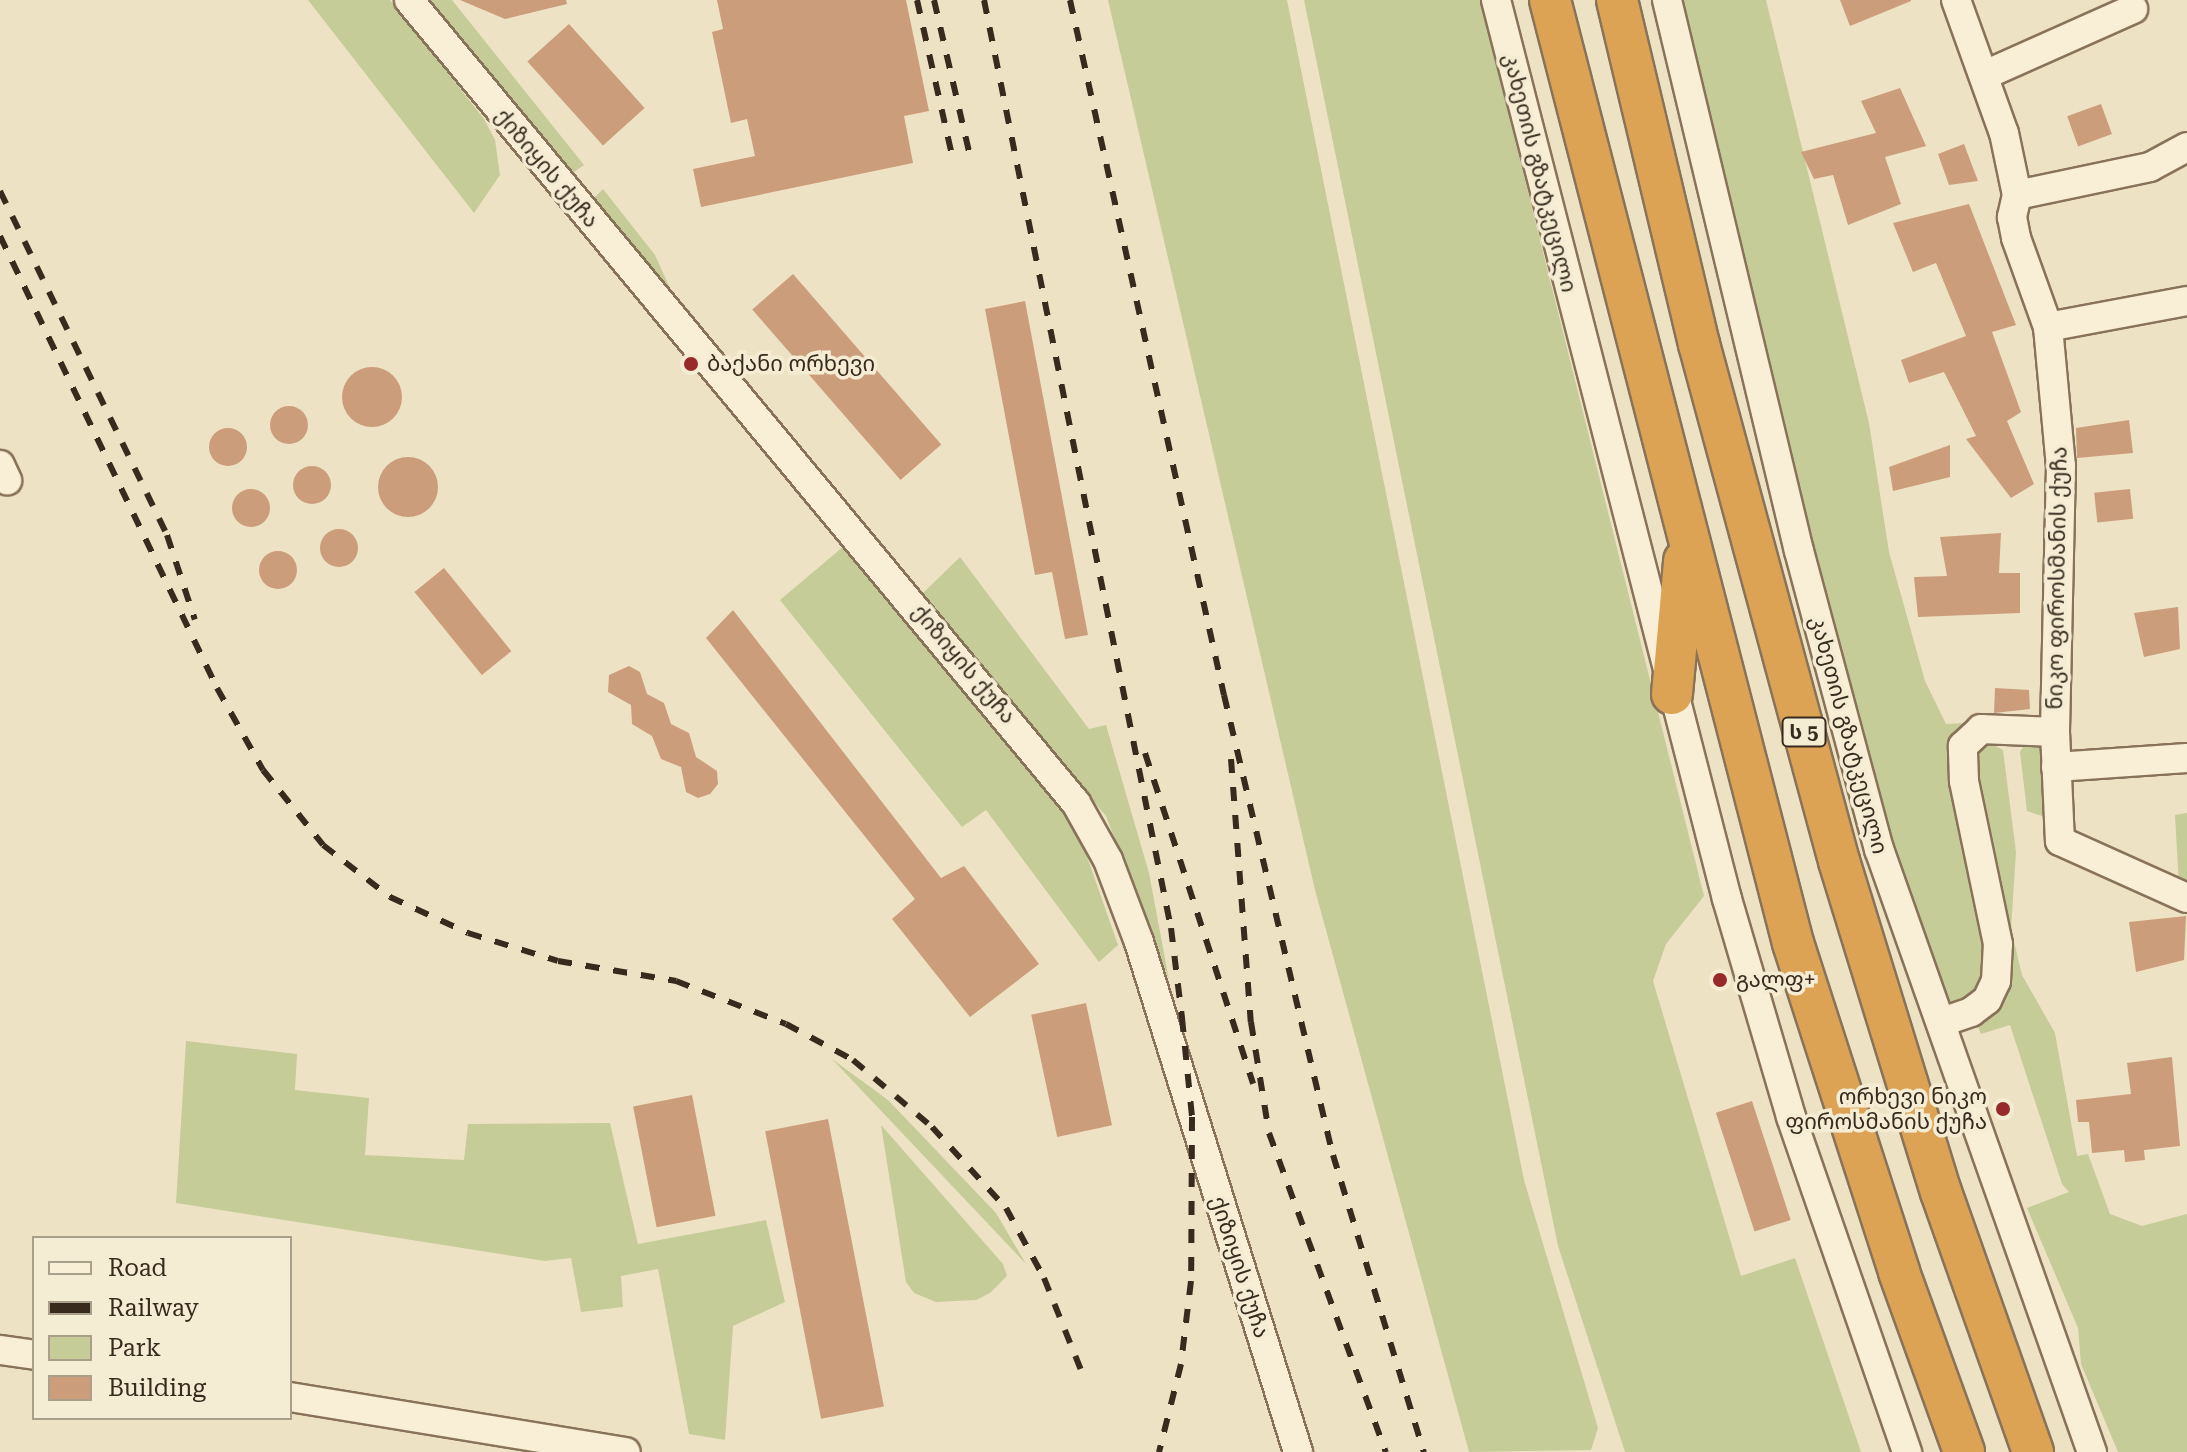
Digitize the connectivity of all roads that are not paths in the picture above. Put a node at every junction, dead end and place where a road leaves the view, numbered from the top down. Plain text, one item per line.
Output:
1 (409, 0) edge
2 (1496, 0) edge
3 (1550, 0) edge
4 (1617, 0) edge
5 (1667, 0) edge
6 (1956, 0) edge
7 (2133, 9) dead end
8 (1987, 74) junction
9 (2187, 147) edge
10 (2017, 195) junction
11 (2187, 301) edge
12 (2048, 327) junction
13 (1686, 537) junction
14 (1672, 694) junction
15 (2055, 732) junction
16 (2187, 758) edge
17 (2056, 767) junction
18 (2187, 898) edge
19 (1942, 1022) junction
20 (1899, 1272) junction
21 (0, 1350) edge
22 (32, 1355) edge
23 (292, 1397) edge
24 (626, 1452) edge
25 (1298, 1452) edge
26 (1907, 1452) edge
27 (1938, 1452) edge
28 (1964, 1452) edge
29 (2033, 1452) edge
30 (2092, 1452) edge

1 - 25 street, ქიზიყის ქუჩა
2 - 14 street, კახეთის გზატკეცილი
3 - 13 highway
4 - 29 highway, კახეთის გზატკეცილი / ს 5
5 - 19 street, კახეთის გზატკეცილი
6 - 8 street, ნიკო ფიროსმანის ქუჩა
7 - 8 street
8 - 10 street, ნიკო ფიროსმანის ქუჩა
9 - 10 street
10 - 12 street, ნიკო ფიროსმანის ქუჩა
11 - 12 street
12 - 15 street, ნიკო ფიროსმანის ქუჩა
13 - 14 highway
13 - 20 highway
14 - 26 street, კახეთის გზატკეცილი
15 - 17 street, ნიკო ფიროსმანის ქუჩა
15 - 19 street
16 - 17 street
17 - 18 street, ნიკო ფიროსმანის ქუჩა
19 - 30 street, კახეთის გზატკეცილი
20 - 27 highway
20 - 28 highway
21 - 22 street
23 - 24 street

